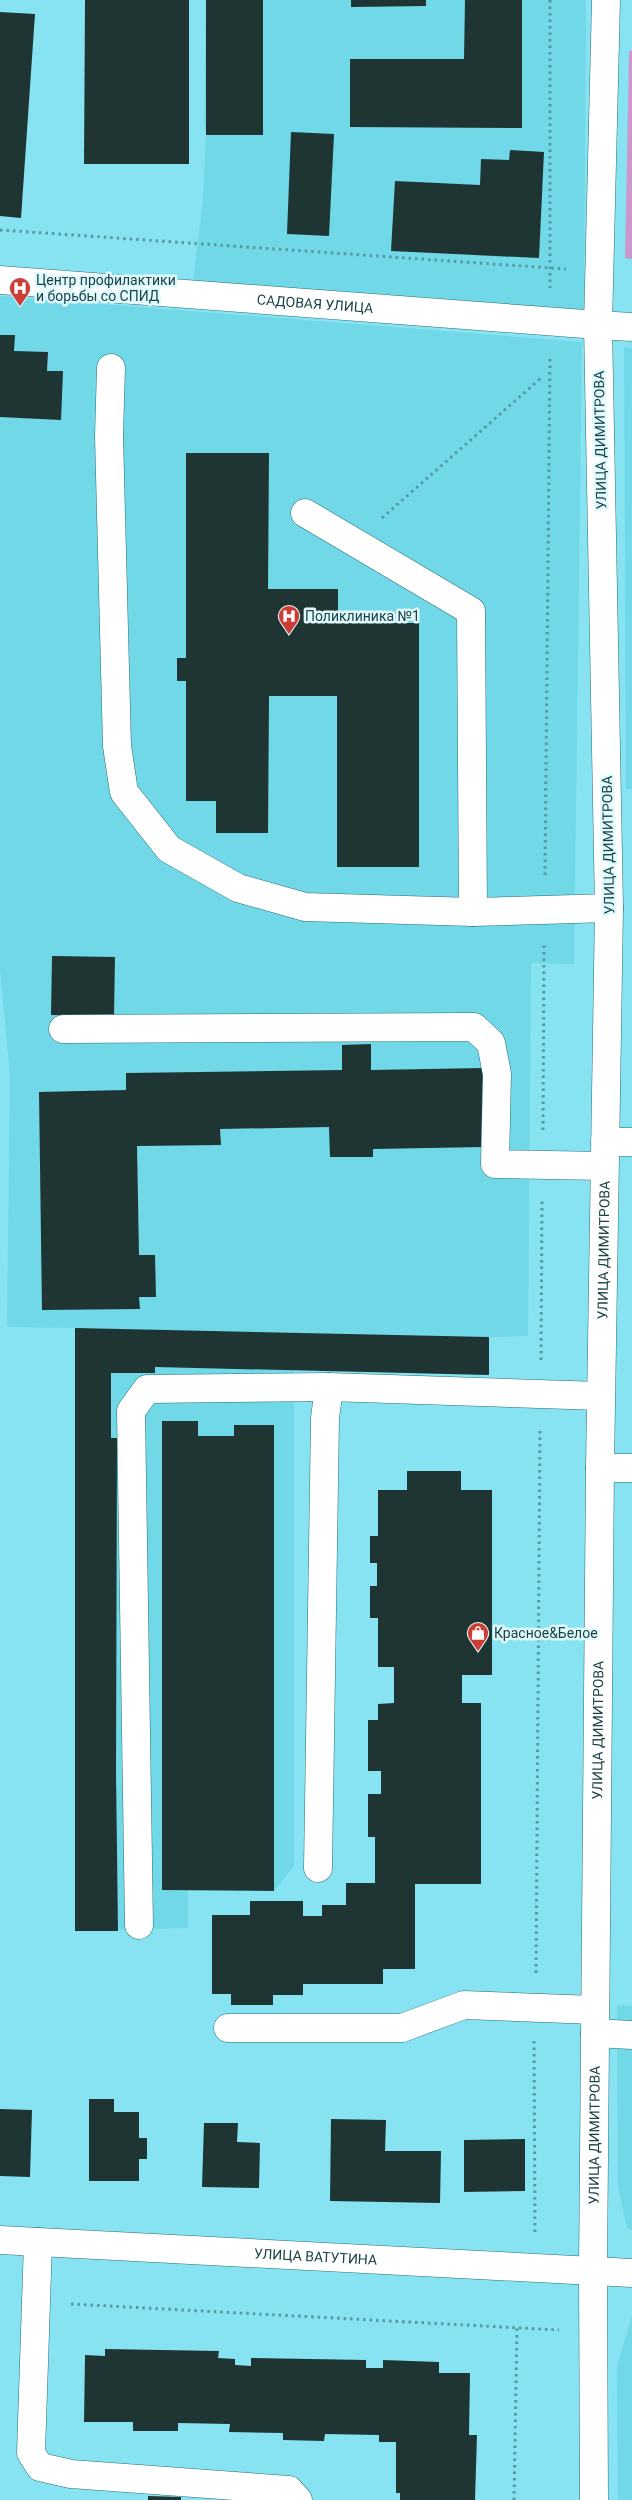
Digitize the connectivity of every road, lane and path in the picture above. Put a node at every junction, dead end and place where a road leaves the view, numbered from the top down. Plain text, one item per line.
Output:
1 (606, 0) edge
2 (0, 230) edge
3 (599, 272) junction
4 (0, 280) edge
5 (598, 325) junction
6 (632, 327) edge
7 (111, 368) dead end
8 (542, 378) dead end
9 (305, 513) dead end
10 (354, 542) junction
11 (609, 908) junction
12 (473, 912) junction
13 (63, 1029) dead end
14 (632, 1142) edge
15 (605, 1154) junction
16 (329, 1387) junction
17 (600, 1396) junction
18 (600, 1468) junction
19 (632, 1468) edge
20 (318, 1868) dead end
21 (139, 1925) dead end
22 (595, 2022) junction
23 (228, 2028) dead end
24 (632, 2035) edge
25 (0, 2240) edge
26 (38, 2242) junction
27 (593, 2271) junction
28 (632, 2273) edge
29 (36, 2303) junction
30 (517, 2327) junction
31 (593, 2331) junction
32 (204, 2492) edge
33 (298, 2500) edge
34 (514, 2500) edge
35 (594, 2500) edge

1 - 3 main road, УЛИЦА ДИМИТРОВА
2 - 3 path
3 - 5 main road, УЛИЦА ДИМИТРОВА
4 - 5 main road, САДОВАЯ УЛИЦА
5 - 6 main road, САДОВАЯ УЛИЦА
5 - 11 main road, УЛИЦА ДИМИТРОВА
7 - 12 main road
8 - 10 path
9 - 10 main road
10 - 12 main road
11 - 12 main road
11 - 15 main road, УЛИЦА ДИМИТРОВА
13 - 15 main road
14 - 15 main road
15 - 17 main road, УЛИЦА ДИМИТРОВА
16 - 17 main road
16 - 20 main road
16 - 21 main road
17 - 18 main road, УЛИЦА ДИМИТРОВА
18 - 19 main road
18 - 22 main road, УЛИЦА ДИМИТРОВА
22 - 23 main road
22 - 24 main road
22 - 27 main road, УЛИЦА ДИМИТРОВА
25 - 26 main road, УЛИЦА ВАТУТИНА
26 - 27 main road, УЛИЦА ВАТУТИНА
26 - 29 main road
27 - 28 main road, УЛИЦА ВАТУТИНА
27 - 31 main road, УЛИЦА ДИМИТРОВА
29 - 30 path
29 - 32 main road
30 - 31 path
30 - 34 path
31 - 35 main road, УЛИЦА ДИМИТРОВА
32 - 33 main road

